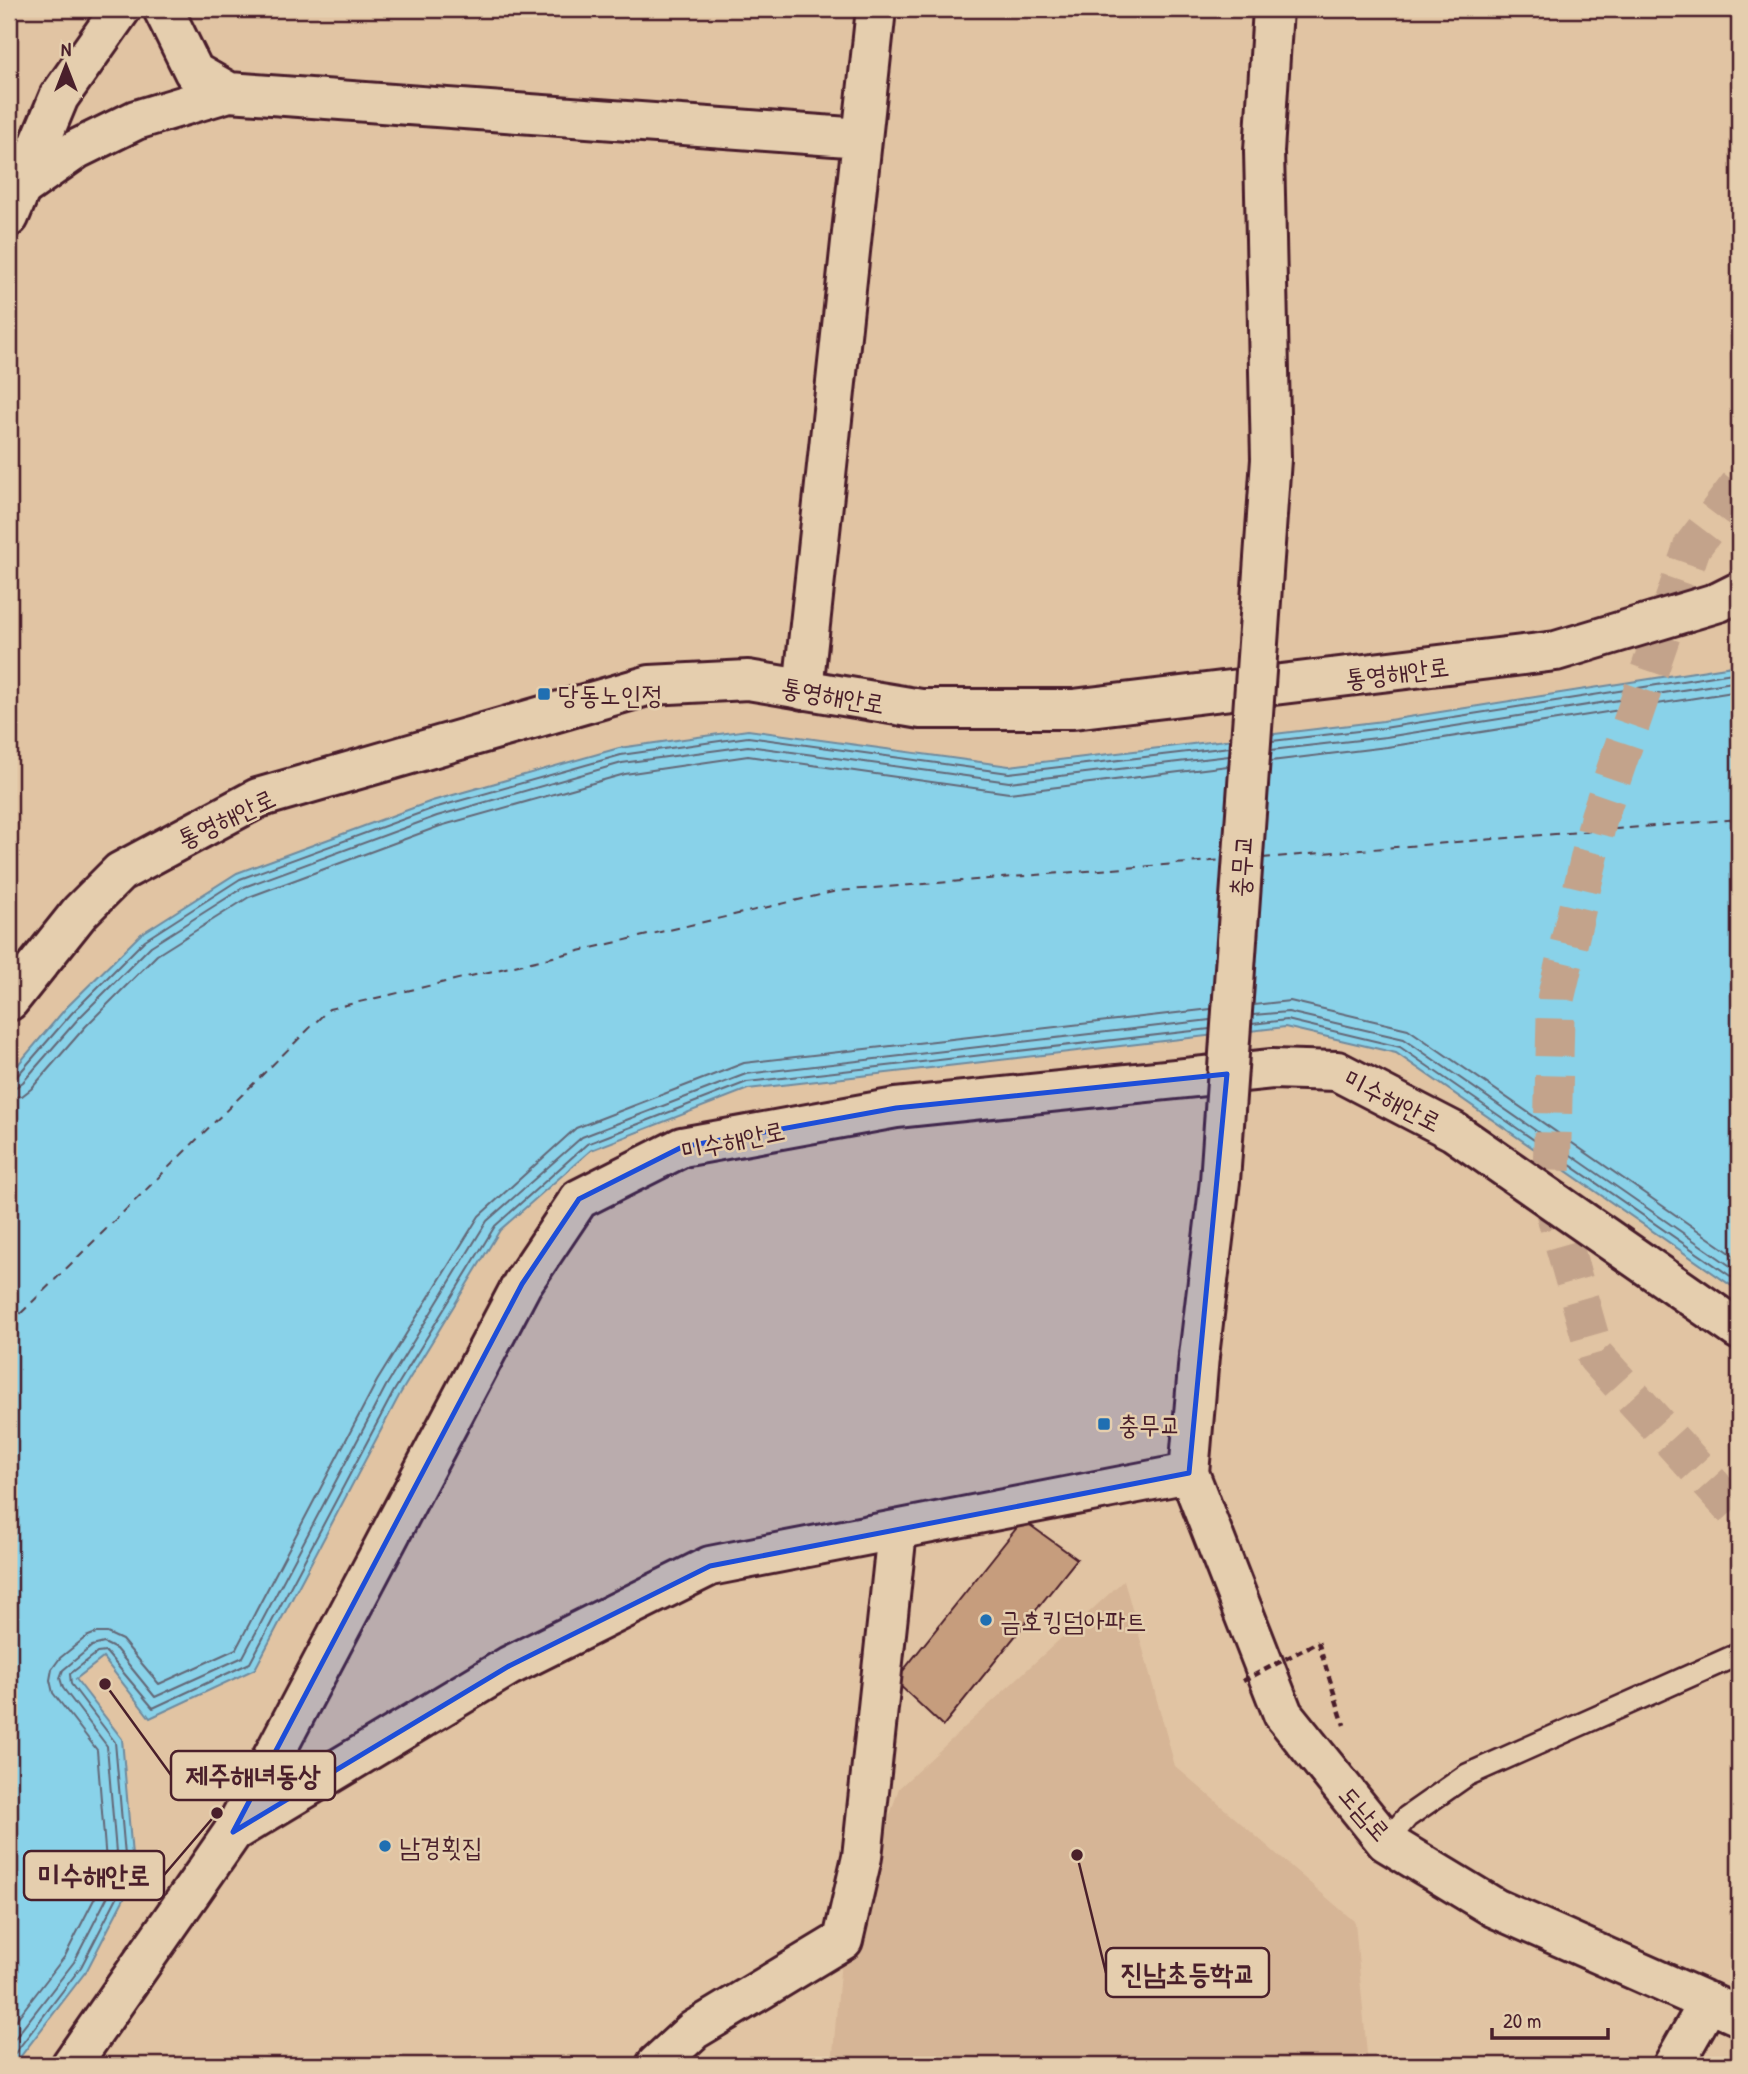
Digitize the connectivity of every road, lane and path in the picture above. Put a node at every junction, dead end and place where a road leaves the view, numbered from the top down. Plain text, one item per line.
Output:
1 (121, 9) edge
2 (163, 9) edge
3 (876, 9) edge
4 (1273, 9) edge
5 (229, 92) junction
6 (862, 138) junction
7 (14, 203) edge
8 (1739, 592) edge
9 (803, 690) junction
10 (9, 1002) edge
11 (1739, 1330) edge
12 (1189, 1473) junction
13 (897, 1531) junction
14 (1739, 1654) edge
15 (1243, 1681) dead end
16 (1345, 1728) dead end
17 (233, 1832) junction
18 (1386, 1842) junction
19 (1724, 2009) edge
20 (71, 2065) edge
21 (656, 2065) edge
22 (1673, 2065) edge

1 - 7 street
2 - 5 street
3 - 6 street
4 - 12 street, 충무교, bridge
5 - 6 street
5 - 7 street
6 - 9 street
8 - 9 street, 통영해안로
9 - 10 street, 통영해안로
11 - 17 street, 미수해안로
12 - 13 street
12 - 18 street, 도남로
13 - 17 street
13 - 21 street
14 - 18 lane
15 - 16 path, bridge
17 - 20 street, 미수해안로
18 - 19 street, 도남로
19 - 22 street

